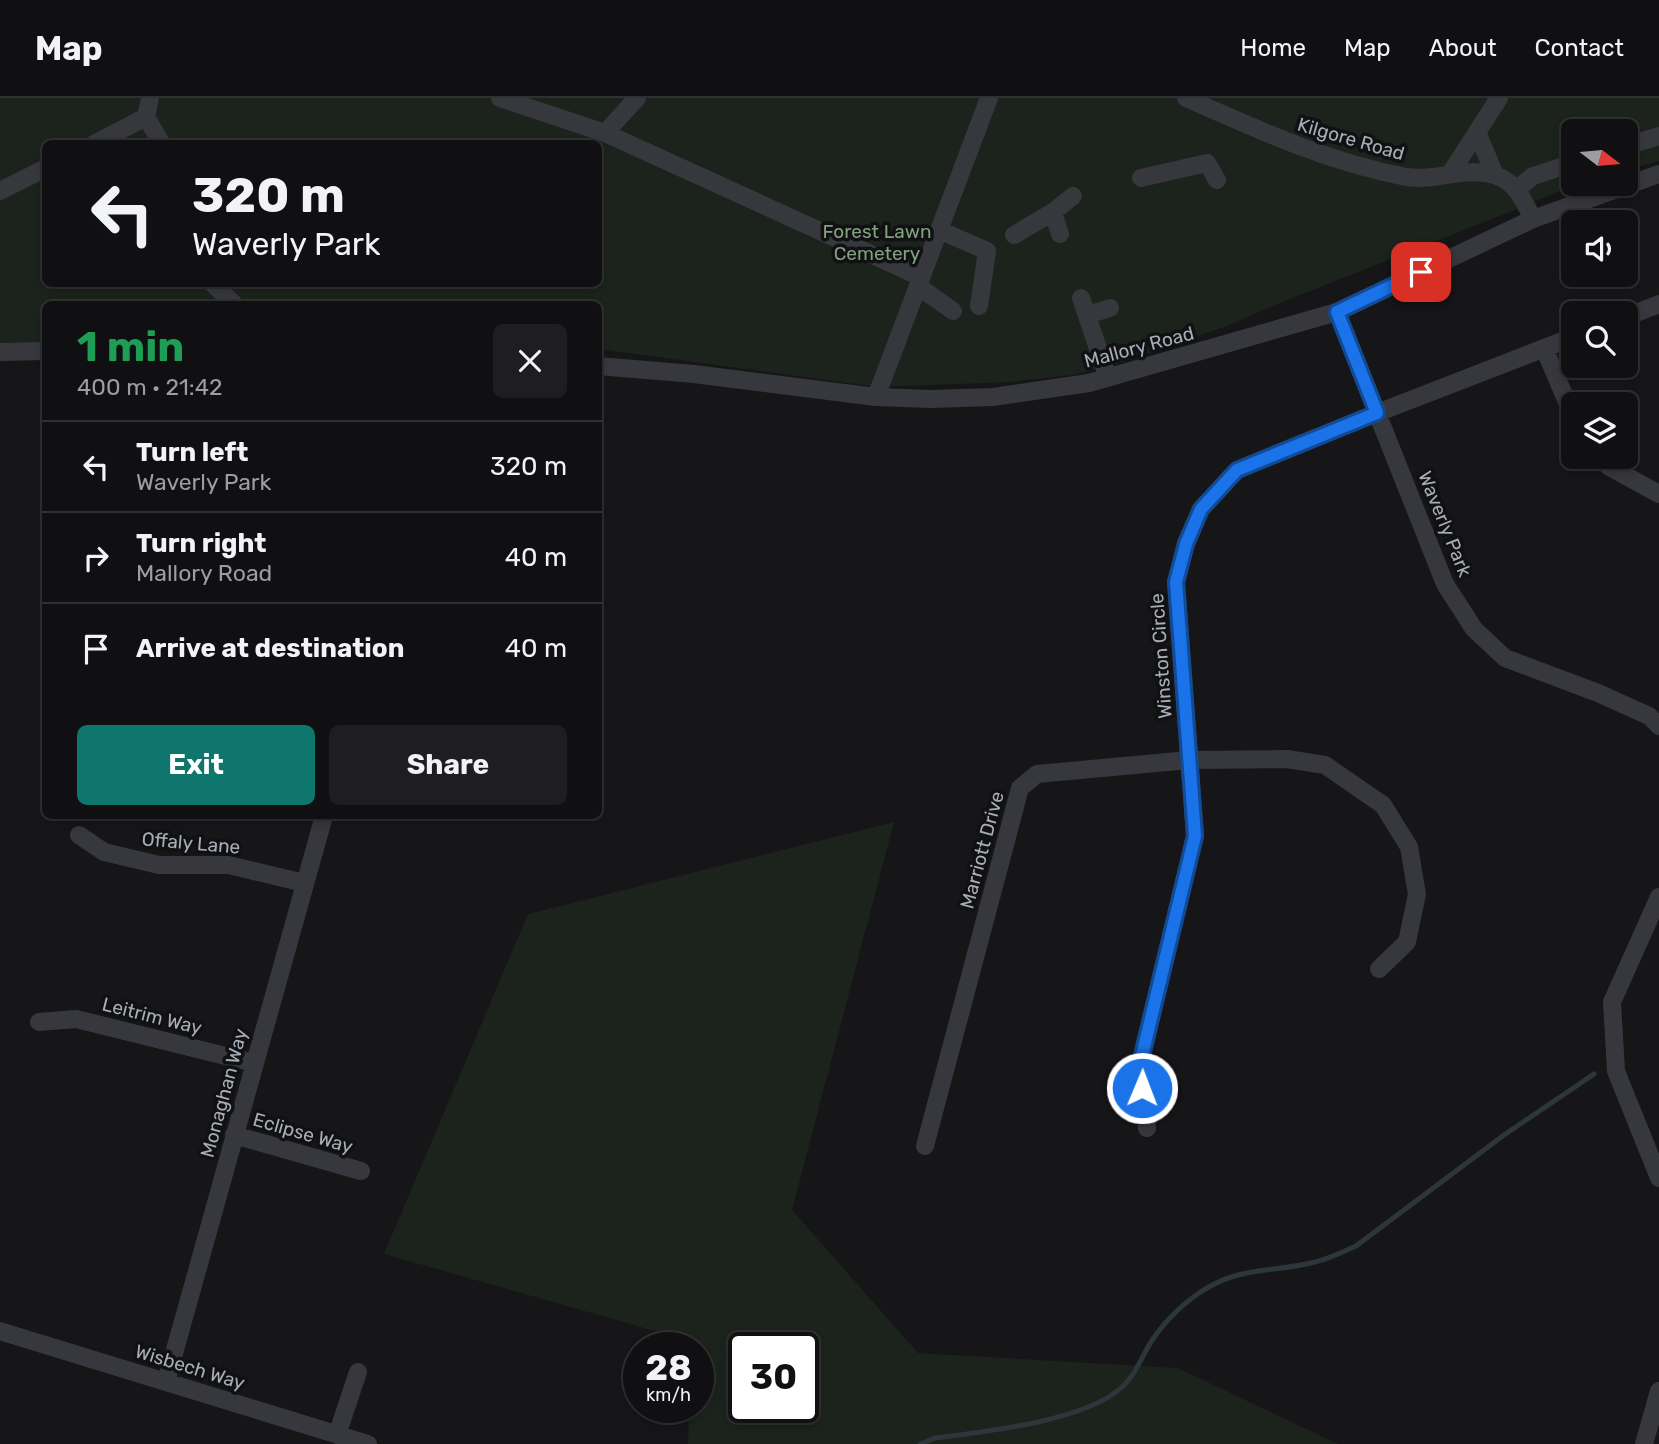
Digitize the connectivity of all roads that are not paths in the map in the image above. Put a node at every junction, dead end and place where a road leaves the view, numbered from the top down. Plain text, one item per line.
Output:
1 (150, 98) edge
2 (500, 98) edge
3 (637, 98) edge
4 (989, 98) edge
5 (1186, 98) edge
6 (1499, 98) edge
7 (146, 117) junction
8 (1477, 132) junction
9 (605, 133) junction
10 (1659, 136) edge
11 (102, 140) edge
12 (160, 140) edge
13 (1638, 142) edge
14 (1561, 167) edge
15 (42, 170) edge
16 (1450, 174) junction
17 (1659, 174) edge
18 (1495, 175) junction
19 (1141, 178) dead end
20 (1217, 180) dead end
21 (1517, 189) junction
22 (0, 191) edge
23 (1073, 196) dead end
24 (1053, 212) junction
25 (1533, 219) junction
26 (939, 230) junction
27 (1060, 234) dead end
28 (1014, 235) dead end
29 (919, 282) junction
30 (216, 287) edge
31 (231, 301) edge
32 (1659, 304) edge
33 (979, 306) dead end
34 (1110, 308) dead end
35 (953, 311) dead end
36 (1337, 312) junction
37 (1638, 312) edge
38 (1561, 342) edge
39 (1544, 348) junction
40 (42, 351) edge
41 (0, 352) edge
42 (602, 366) edge
43 (1108, 378) junction
44 (1563, 392) edge
45 (876, 397) junction
46 (1377, 413) junction
47 (1613, 469) edge
48 (1659, 494) edge
49 (1659, 726) edge
50 (1189, 760) junction
51 (323, 819) edge
52 (79, 835) dead end
53 (304, 883) junction
54 (1659, 897) edge
55 (1379, 970) dead end
56 (39, 1022) dead end
57 (254, 1063) junction
58 (1147, 1128) dead end
59 (234, 1135) junction
60 (925, 1146) dead end
61 (361, 1171) dead end
62 (1658, 1172) edge
63 (0, 1331) edge
64 (358, 1372) dead end
65 (166, 1382) junction
66 (1659, 1391) edge
67 (337, 1435) junction
68 (368, 1444) edge
69 (1644, 1444) edge

1 - 7 street
2 - 9 street
3 - 9 street
4 - 26 street
5 - 16 street, Kilgore Road
6 - 8 street
7 - 11 street
7 - 12 street
8 - 16 street
8 - 18 street
9 - 29 street
10 - 13 street
14 - 21 street
15 - 22 street
16 - 18 street, Kilgore Road
17 - 25 street, Mallory Road
18 - 21 street, Kilgore Road
19 - 20 street
21 - 25 street, Kilgore Road
23 - 24 street
24 - 27 street
24 - 28 street
25 - 36 street, Mallory Road
26 - 29 street
26 - 33 street
29 - 35 street
29 - 45 street
30 - 31 street
32 - 37 street
34 - 43 street
36 - 43 street, Mallory Road
36 - 46 street, Waverly Park
38 - 39 street, Winston Circle
39 - 44 street
39 - 46 street, Winston Circle
40 - 41 street
42 - 45 street, Mallory Road
43 - 45 street, Mallory Road
46 - 49 street, Waverly Park
46 - 50 street, Winston Circle
47 - 48 street
50 - 55 street, Marriott Drive
50 - 58 street, Winston Circle
50 - 60 street, Marriott Drive
51 - 53 street, Monaghan Way
52 - 53 street, Offaly Lane
53 - 57 street, Monaghan Way
54 - 62 street
56 - 57 street, Leitrim Way
57 - 59 street, Monaghan Way
59 - 61 street, Eclipse Way
59 - 65 street, Monaghan Way
63 - 65 street, Wisbech Way
64 - 67 street
65 - 67 street, Wisbech Way
66 - 69 street
67 - 68 street, Wisbech Way

